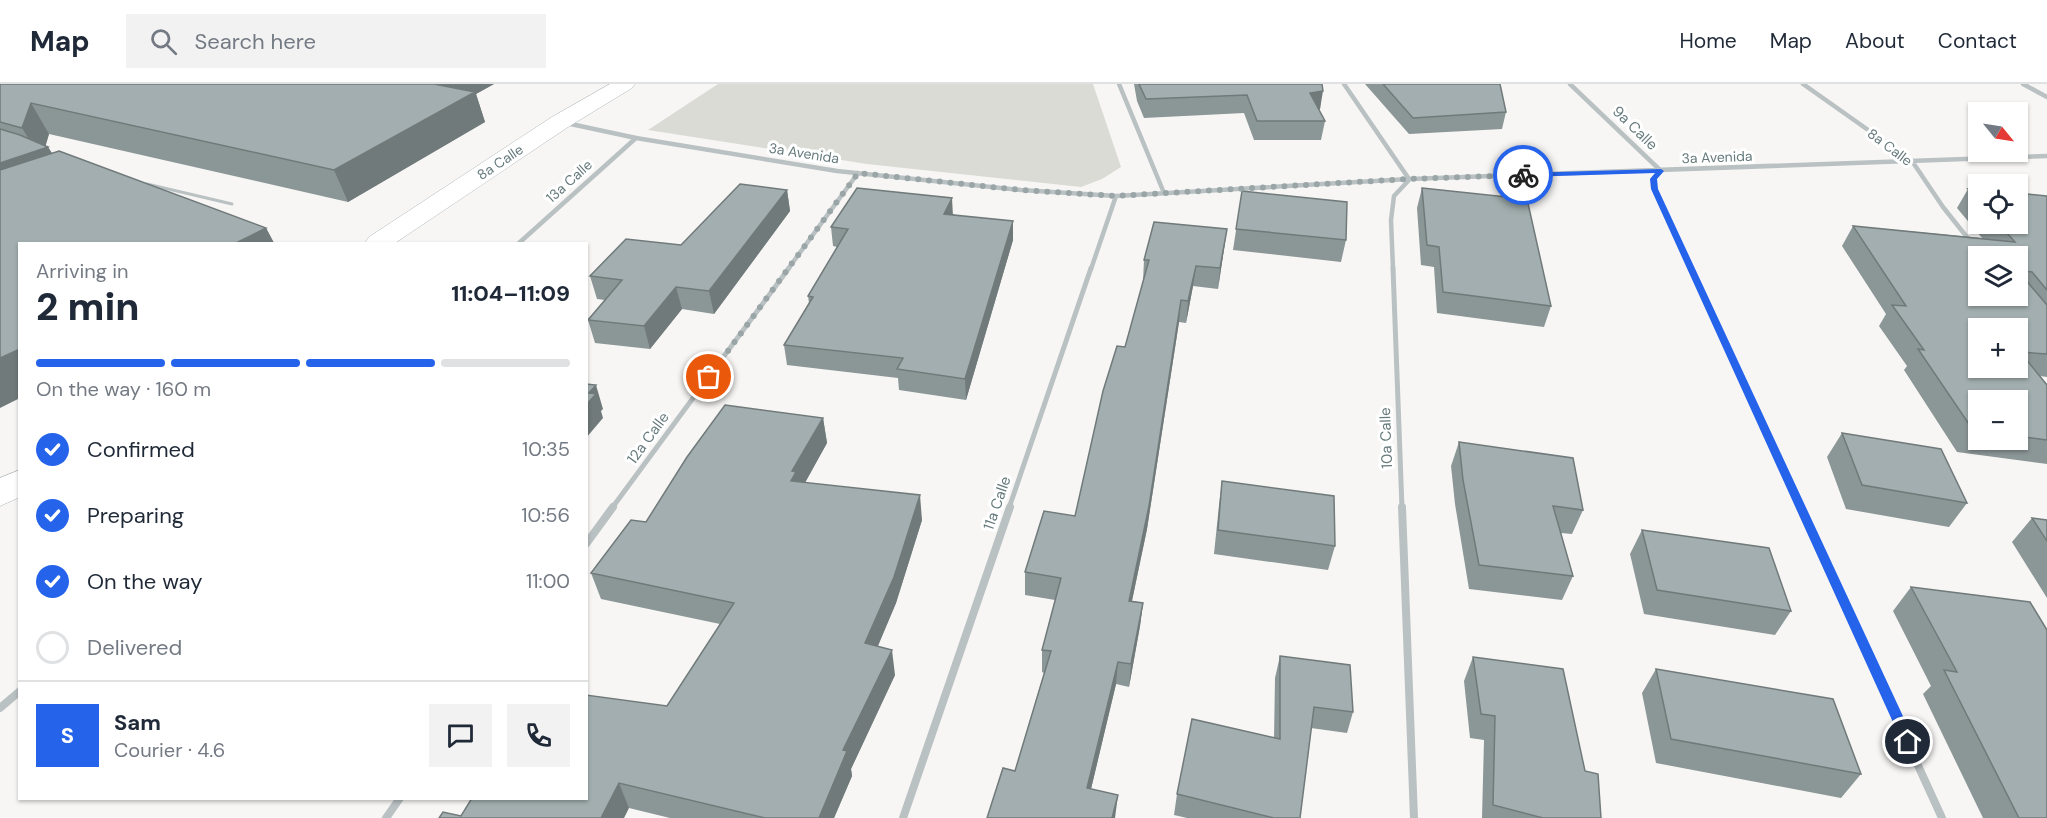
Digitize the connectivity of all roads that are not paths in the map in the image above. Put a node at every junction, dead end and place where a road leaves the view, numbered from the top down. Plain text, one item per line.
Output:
1 (625, 84) edge
2 (1119, 84) edge
3 (1344, 84) edge
4 (1570, 84) edge
5 (1803, 84) edge
6 (2023, 84) edge
7 (2047, 97) edge
8 (560, 122) junction
9 (636, 138) junction
10 (2047, 156) edge
11 (1912, 161) junction
12 (1661, 171) junction
13 (858, 173) junction
14 (1409, 179) junction
15 (144, 184) edge
16 (1164, 193) junction
17 (1116, 196) junction
18 (232, 204) dead end
19 (380, 242) edge
20 (520, 242) edge
21 (1974, 246) edge
22 (18, 482) edge
23 (0, 494) edge
24 (588, 541) edge
25 (18, 693) edge
26 (0, 708) edge
27 (399, 800) edge
28 (386, 818) edge
29 (903, 818) edge
30 (1414, 818) edge
31 (1941, 818) edge

1 - 8 street, 8a Calle
2 - 16 street
3 - 14 street
4 - 12 street, 9a Calle
5 - 11 street, 8a Calle
6 - 7 street
8 - 9 street, 3a Avenida
8 - 19 street, 8a Calle
9 - 13 street, 3a Avenida
9 - 20 street, 13a Calle
10 - 11 street, 3a Avenida
11 - 12 street, 3a Avenida
11 - 21 street, 8a Calle
12 - 14 street, 3a Avenida
12 - 31 street, 9a Calle
13 - 17 street, 3a Avenida
13 - 24 street, 12a Calle
14 - 16 street, 3a Avenida
14 - 30 street, 10a Calle
15 - 18 lane
16 - 17 street, 3a Avenida
17 - 29 street, 11a Calle
22 - 23 street
25 - 26 street
27 - 28 street

